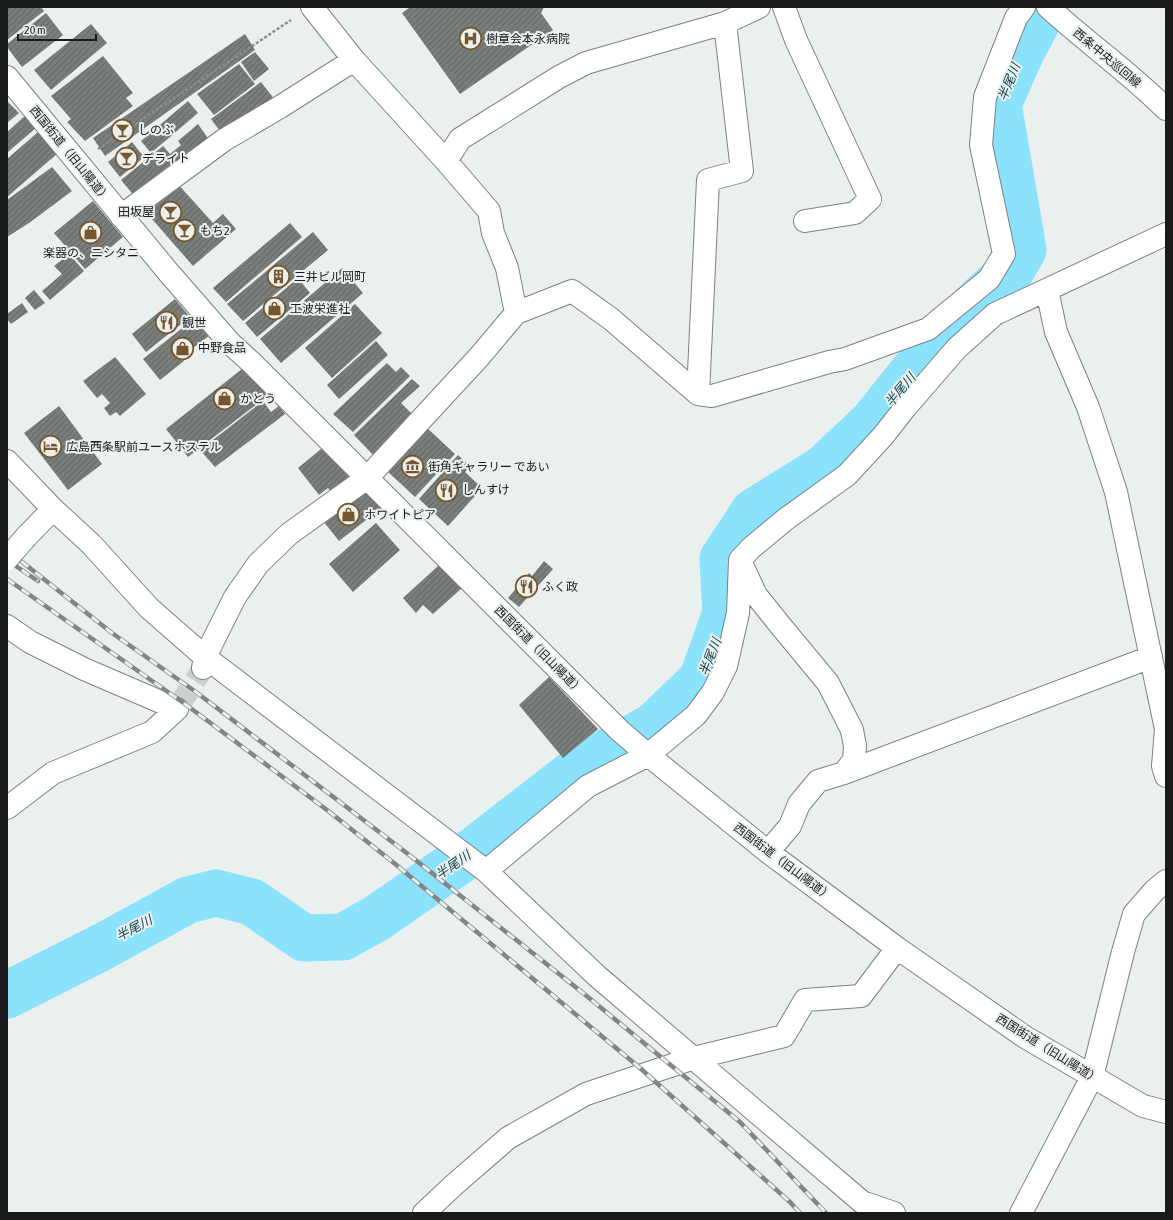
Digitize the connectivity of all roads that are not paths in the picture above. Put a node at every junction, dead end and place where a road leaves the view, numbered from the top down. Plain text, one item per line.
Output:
1 (759, 7) edge
2 (784, 7) edge
3 (1024, 7) edge
4 (1048, 7) edge
5 (304, 11) edge
6 (725, 23) junction
7 (354, 60) junction
8 (7, 77) edge
9 (1166, 109) edge
10 (446, 161) junction
11 (121, 216) junction
12 (805, 221) dead end
13 (1166, 234) edge
14 (1047, 290) junction
15 (516, 313) junction
16 (928, 329) junction
17 (952, 352) junction
18 (698, 394) junction
19 (7, 461) edge
20 (368, 478) junction
21 (53, 509) junction
22 (7, 560) edge
23 (740, 560) junction
24 (7, 626) edge
25 (1151, 657) junction
26 (204, 662) junction
27 (1166, 729) edge
28 (648, 755) junction
29 (844, 773) junction
30 (1166, 776) edge
31 (7, 808) edge
32 (768, 852) junction
33 (486, 871) junction
34 (1166, 881) edge
35 (897, 948) junction
36 (694, 1058) junction
37 (1092, 1077) junction
38 (1166, 1112) edge
39 (424, 1213) edge
40 (894, 1213) edge
41 (1021, 1213) edge

1 - 6 street
2 - 12 street
3 - 16 street
4 - 9 street, 西条中央巡回線
5 - 7 street
6 - 10 street
6 - 18 street
7 - 10 street
7 - 11 street
8 - 11 street, 西国街道（旧山陽道）
10 - 15 street
11 - 20 street, 西国街道（旧山陽道）
13 - 14 street
14 - 17 street
14 - 25 street
15 - 18 street
15 - 20 street
16 - 17 street
16 - 18 street
17 - 23 street
19 - 21 street
20 - 26 street
20 - 28 street, 西国街道（旧山陽道）
21 - 22 street, bridge
21 - 26 street
23 - 28 street
23 - 29 street
24 - 31 street
25 - 27 street
25 - 29 street
26 - 33 street
27 - 30 street
28 - 32 street, 西国街道（旧山陽道）
28 - 33 street
29 - 32 street
32 - 35 street, 西国街道（旧山陽道）
33 - 36 street
34 - 37 street
35 - 36 street
35 - 37 street, 西国街道（旧山陽道）
36 - 39 street
36 - 40 street
37 - 38 street, 西国街道（旧山陽道）
37 - 41 street

